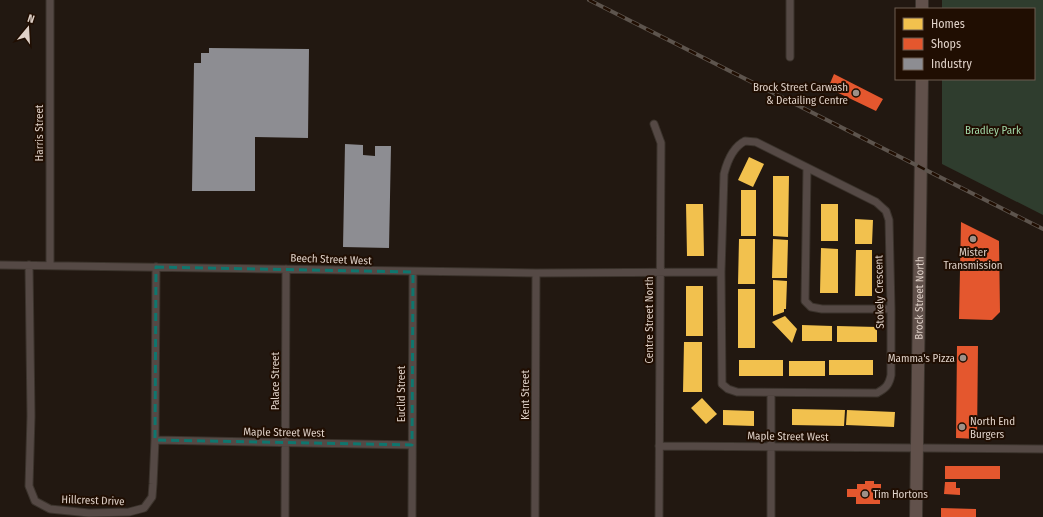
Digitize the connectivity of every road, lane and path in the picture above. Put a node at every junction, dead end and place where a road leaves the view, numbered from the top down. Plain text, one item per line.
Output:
1 (50, 0) edge
2 (790, 0) edge
3 (790, 57) dead end
4 (922, 80) edge
5 (654, 124) dead end
6 (807, 168) junction
7 (0, 265) edge
8 (29, 265) junction
9 (50, 265) junction
10 (156, 267) junction
11 (286, 269) junction
12 (413, 272) junction
13 (721, 272) junction
14 (536, 273) junction
15 (660, 273) junction
16 (891, 309) junction
17 (771, 392) junction
18 (155, 440) junction
19 (285, 443) junction
20 (412, 445) junction
21 (660, 446) junction
22 (771, 447) junction
23 (916, 448) junction
24 (1043, 449) edge
25 (285, 517) edge
26 (412, 517) edge
27 (535, 517) edge
28 (659, 517) edge
29 (771, 517) edge
30 (916, 517) edge

1 - 9 street, Harris Street
2 - 3 street
4 - 23 main road, Brock Street North
5 - 15 street, Centre Street North
6 - 13 street, Stokely Crescent
6 - 16 street, Stokely Crescent
6 - 16 street
7 - 8 street, Beech Street West
8 - 9 street, Beech Street West
8 - 18 street, Hillcrest Drive
9 - 10 street, Beech Street West
10 - 11 street, Beech Street West
10 - 18 street, Hillcrest Drive
11 - 12 street, Beech Street West
11 - 19 street, Palace Street
12 - 14 street, Beech Street West
12 - 20 street, Euclid Street
13 - 15 street, Beech Street West
13 - 17 street, Stokely Crescent
14 - 15 street, Beech Street West
14 - 27 street, Kent Street
15 - 21 street, Centre Street North
16 - 17 street, Stokely Crescent
17 - 22 street
18 - 19 street, Maple Street West
19 - 20 street, Maple Street West
19 - 25 street, Palace Street
20 - 26 street, Euclid Street
21 - 22 street, Maple Street West
21 - 28 street, Centre Street North
22 - 23 street, Maple Street West
22 - 29 street
23 - 24 street, Maple Street West
23 - 30 main road, Brock Street North

